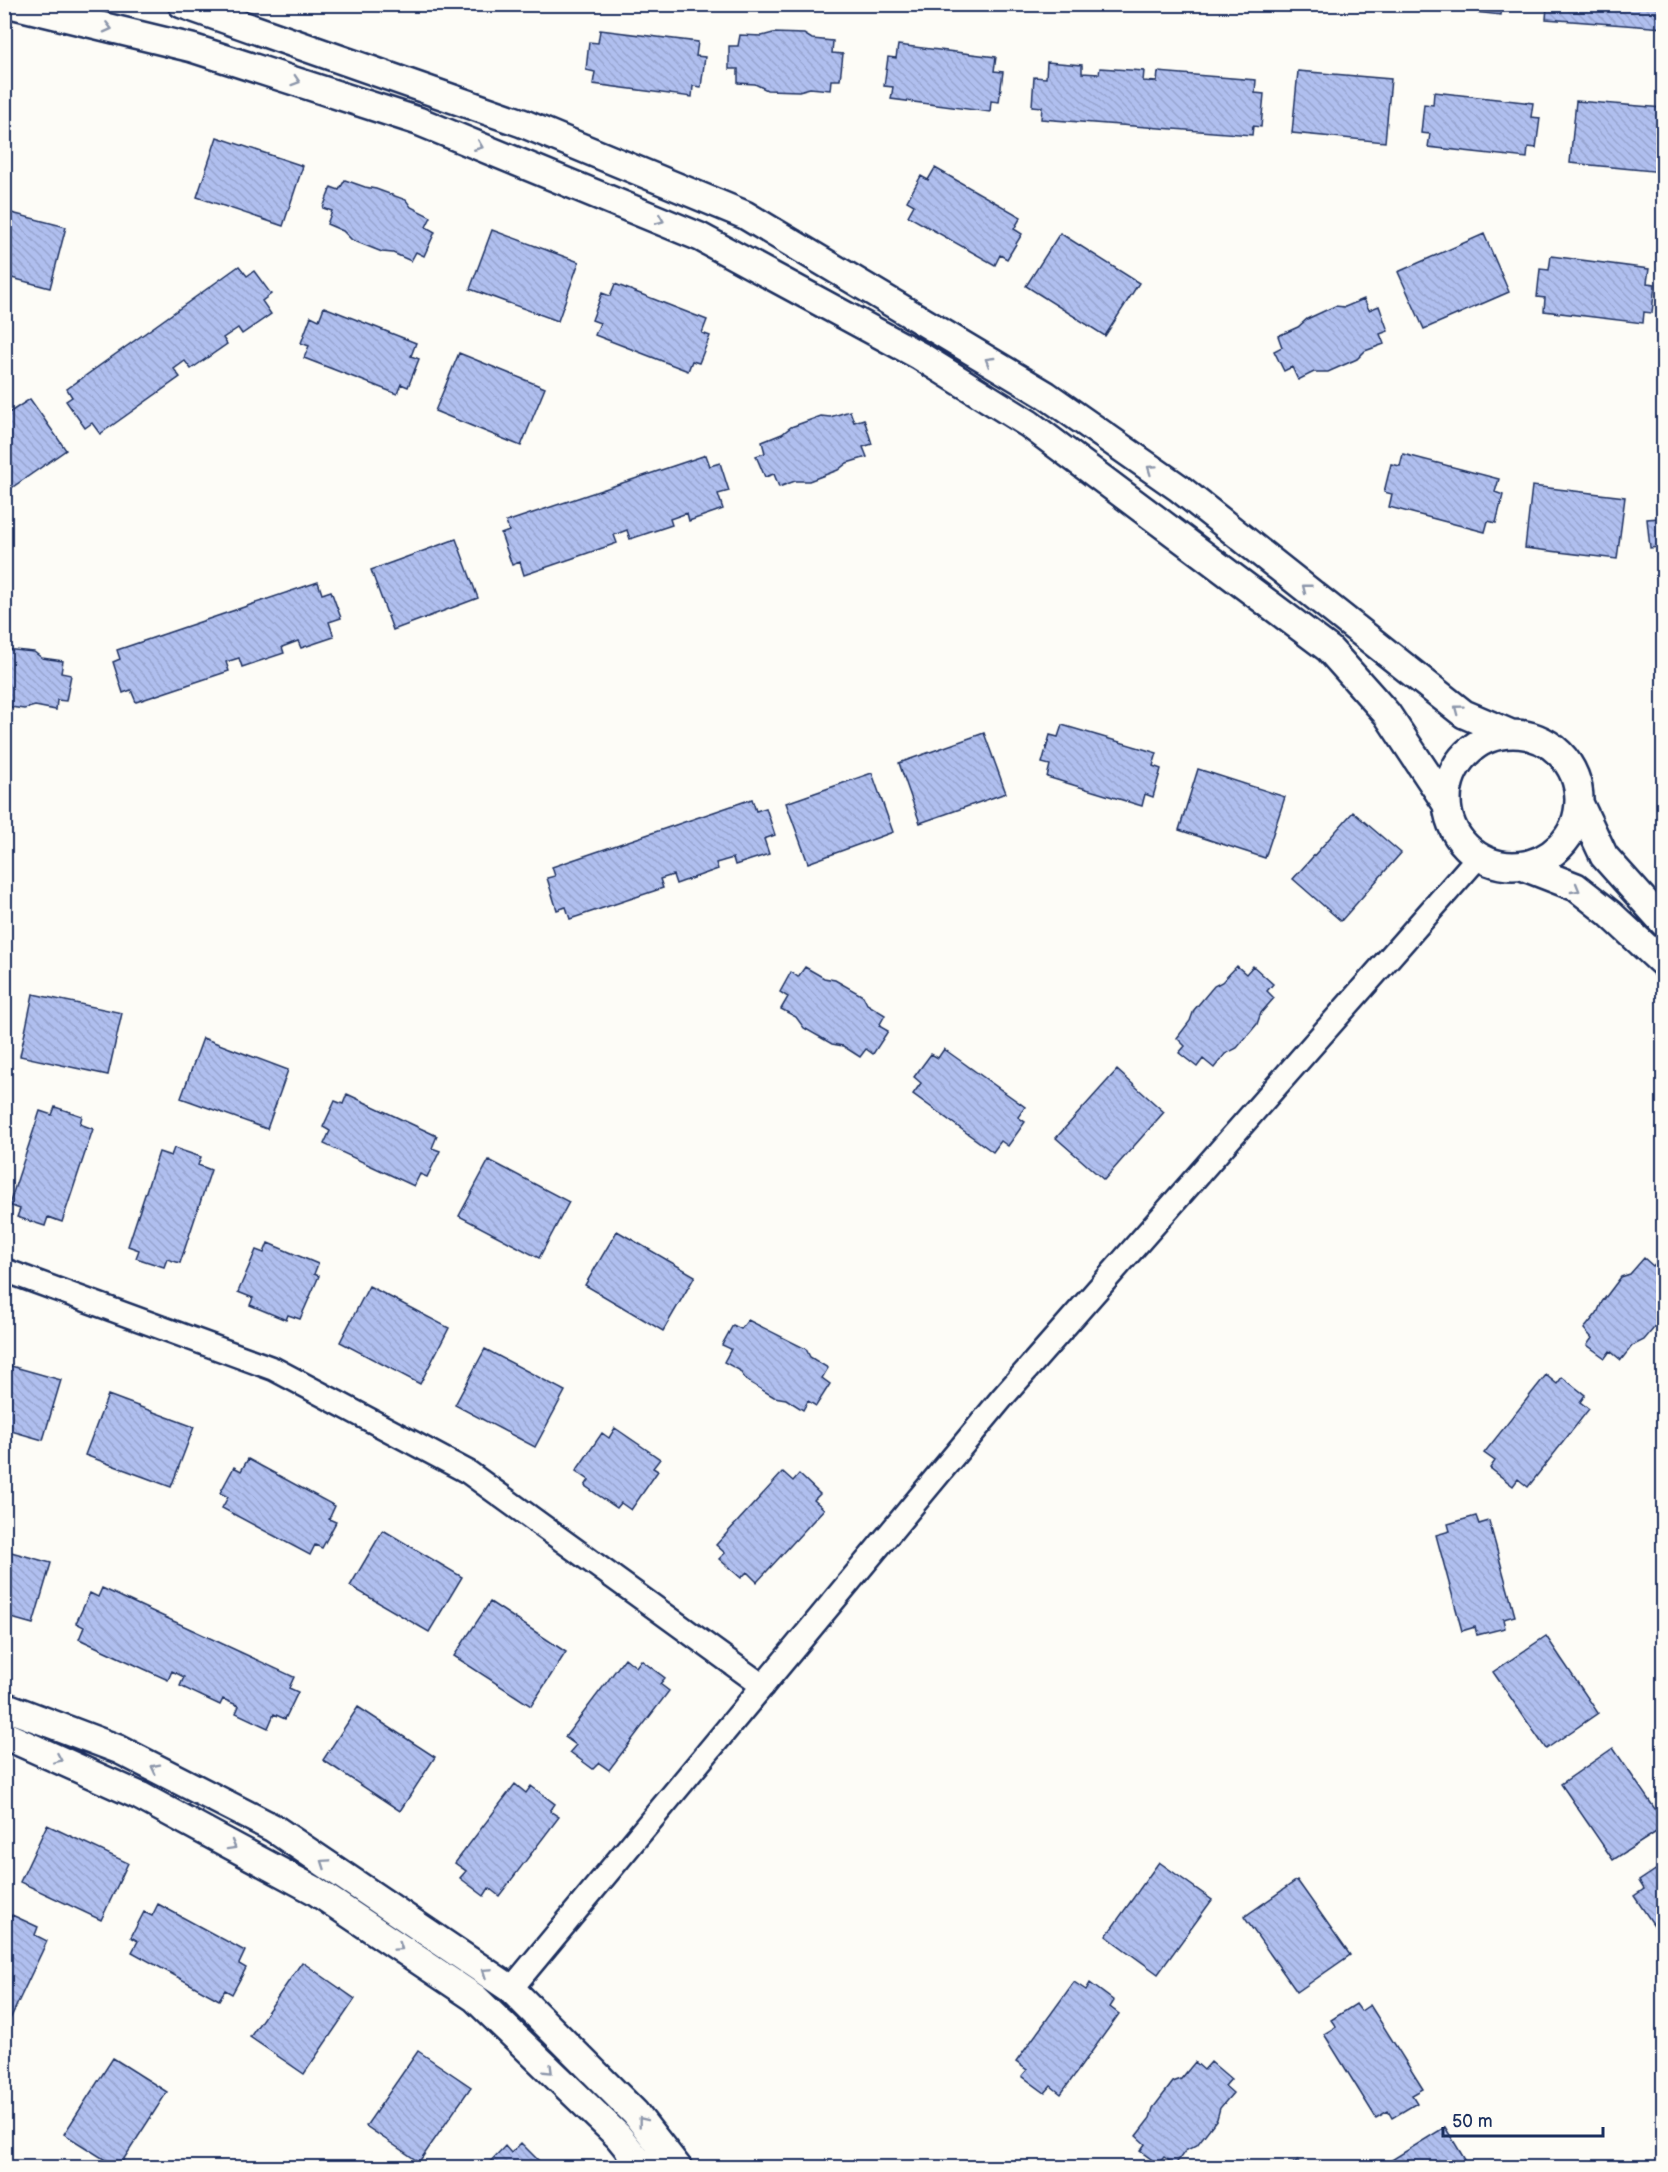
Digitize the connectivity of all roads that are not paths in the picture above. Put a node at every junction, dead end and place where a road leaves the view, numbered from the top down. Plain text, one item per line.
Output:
1 (10, 4) edge
2 (182, 4) edge
3 (1511, 734) junction
4 (1446, 803) junction
5 (1580, 805) junction
6 (1478, 857) junction
7 (1522, 867) junction
8 (1664, 923) edge
9 (1664, 964) edge
10 (4, 1270) edge
11 (763, 1686) junction
12 (4, 1706) edge
13 (4, 1735) edge
14 (511, 1989) junction
15 (644, 2168) edge
16 (678, 2168) edge

1 -> 4 street
3 -> 2 street
3 - 4 street
3 - 5 street
4 - 6 street
5 - 7 street
5 - 8 street
6 - 7 street
6 - 11 street
7 -> 9 street
10 - 11 street
11 - 14 street
14 -> 12 street
13 -> 15 street
16 -> 14 street

